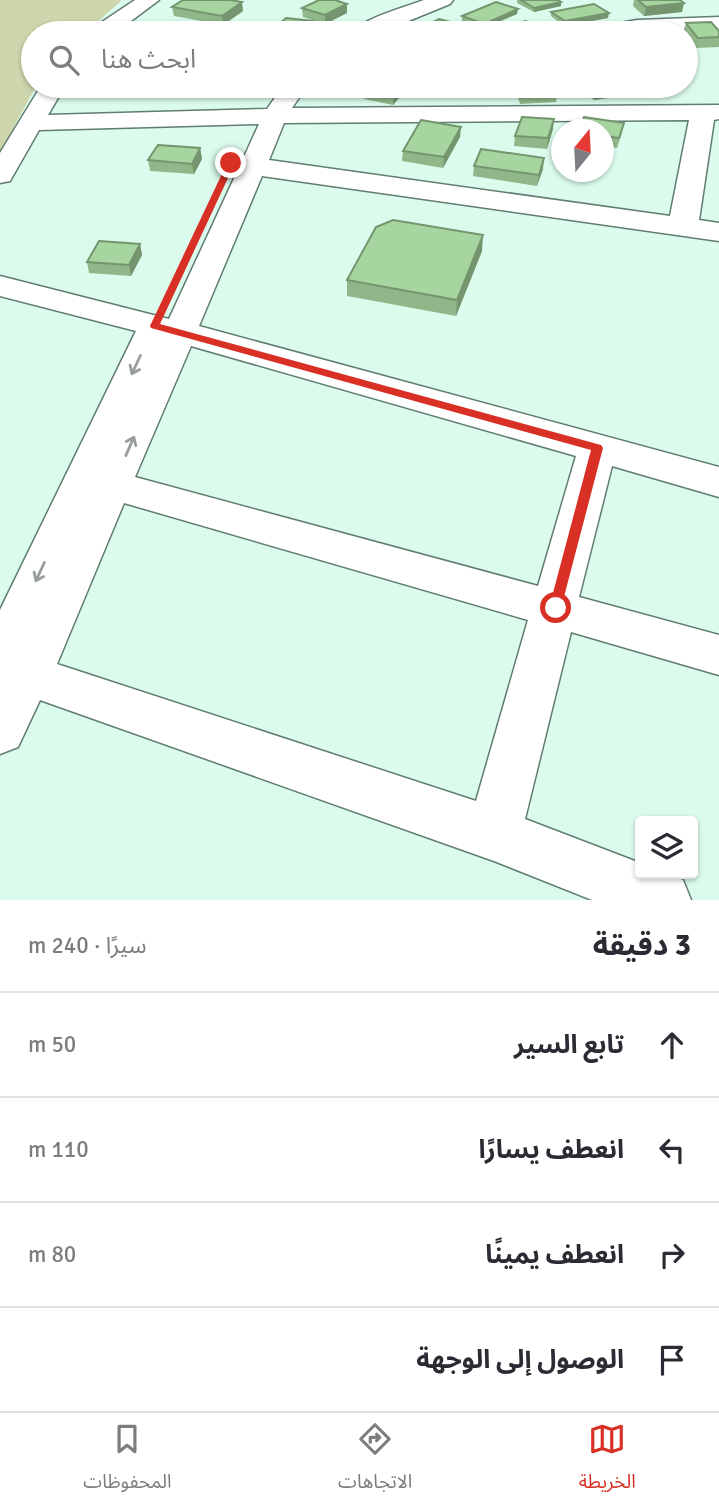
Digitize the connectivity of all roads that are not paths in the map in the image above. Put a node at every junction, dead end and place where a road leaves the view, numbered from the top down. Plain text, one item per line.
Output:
1 (149, 0) edge
2 (418, 0) edge
3 (443, 0) edge
4 (118, 21) edge
5 (373, 21) edge
6 (377, 21) edge
7 (719, 23) edge
8 (698, 24) edge
9 (45, 98) edge
10 (467, 98) edge
11 (268, 106) edge
12 (711, 112) edge
13 (450, 113) junction
14 (29, 122) junction
15 (242, 164) junction
16 (0, 175) edge
17 (683, 227) junction
18 (719, 232) edge
19 (0, 286) edge
20 (167, 329) junction
21 (597, 448) junction
22 (99, 481) junction
23 (719, 482) edge
24 (556, 608) junction
25 (719, 655) edge
26 (9, 668) edge
27 (0, 731) edge
28 (494, 834) junction
29 (663, 900) edge

1 - 4 street
2 - 5 street
3 - 6 street
7 - 8 street
9 - 14 street
10 - 13 street
11 - 13 street
11 - 14 street
11 - 15 street
12 - 13 street
12 - 17 street
14 - 16 street
15 - 17 street
15 - 20 street
17 - 18 street
19 - 20 street
20 - 21 street
20 - 22 street
21 - 23 street
21 - 24 street
22 - 24 street
22 - 26 street
24 - 25 street
24 - 28 street
26 - 27 street
26 - 28 street
28 - 29 street

